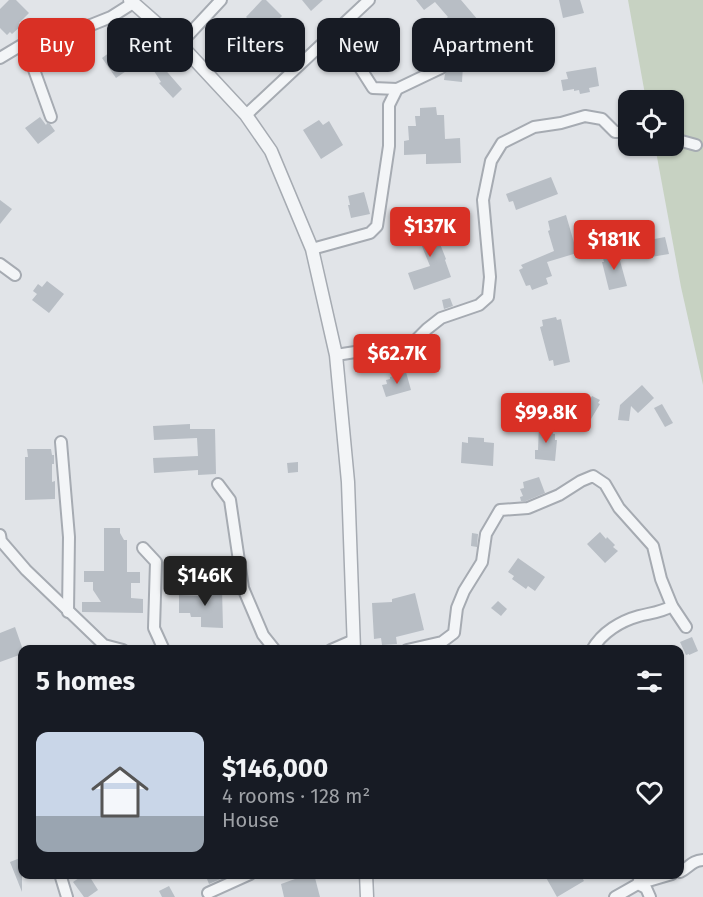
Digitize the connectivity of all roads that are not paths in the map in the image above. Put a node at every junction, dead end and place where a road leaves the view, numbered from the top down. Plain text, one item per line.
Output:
1 (221, 0) edge
2 (369, 0) edge
3 (131, 1) edge
4 (150, 18) edge
5 (349, 18) edge
6 (95, 23) edge
7 (193, 30) edge
8 (18, 47) edge
9 (317, 48) edge
10 (0, 58) edge
11 (193, 58) edge
12 (35, 72) edge
13 (363, 72) edge
14 (433, 72) edge
15 (397, 89) junction
16 (246, 115) junction
17 (51, 117) dead end
18 (618, 132) edge
19 (684, 142) edge
20 (696, 145) dead end
21 (312, 249) junction
22 (0, 264) edge
23 (15, 276) dead end
24 (336, 355) junction
25 (61, 442) dead end
26 (218, 484) dead end
27 (0, 535) edge
28 (143, 548) dead end
29 (672, 606) junction
30 (68, 612) junction
31 (686, 627) dead end
32 (104, 645) edge
33 (162, 645) edge
34 (271, 645) edge
35 (354, 645) edge
36 (429, 645) edge
37 (595, 645) edge
38 (703, 860) edge
39 (684, 870) edge
40 (62, 879) edge
41 (239, 879) edge
42 (366, 879) edge
43 (640, 879) edge
44 (208, 893) dead end
45 (67, 897) edge
46 (367, 897) edge
47 (615, 897) edge
48 (650, 897) edge

1 - 7 street
2 - 5 street
3 - 4 street
3 - 6 street
8 - 10 street
9 - 16 street
11 - 16 street
12 - 17 street
13 - 15 street
14 - 15 street
15 - 21 street
16 - 21 street
18 - 24 street
19 - 20 street
21 - 24 street
22 - 23 street
24 - 35 street
25 - 30 street
26 - 34 street
27 - 30 street
28 - 33 street
29 - 31 street
29 - 36 street
29 - 37 street
30 - 32 street
38 - 39 street
40 - 45 street
41 - 44 street
42 - 46 street
43 - 47 street
43 - 48 street

